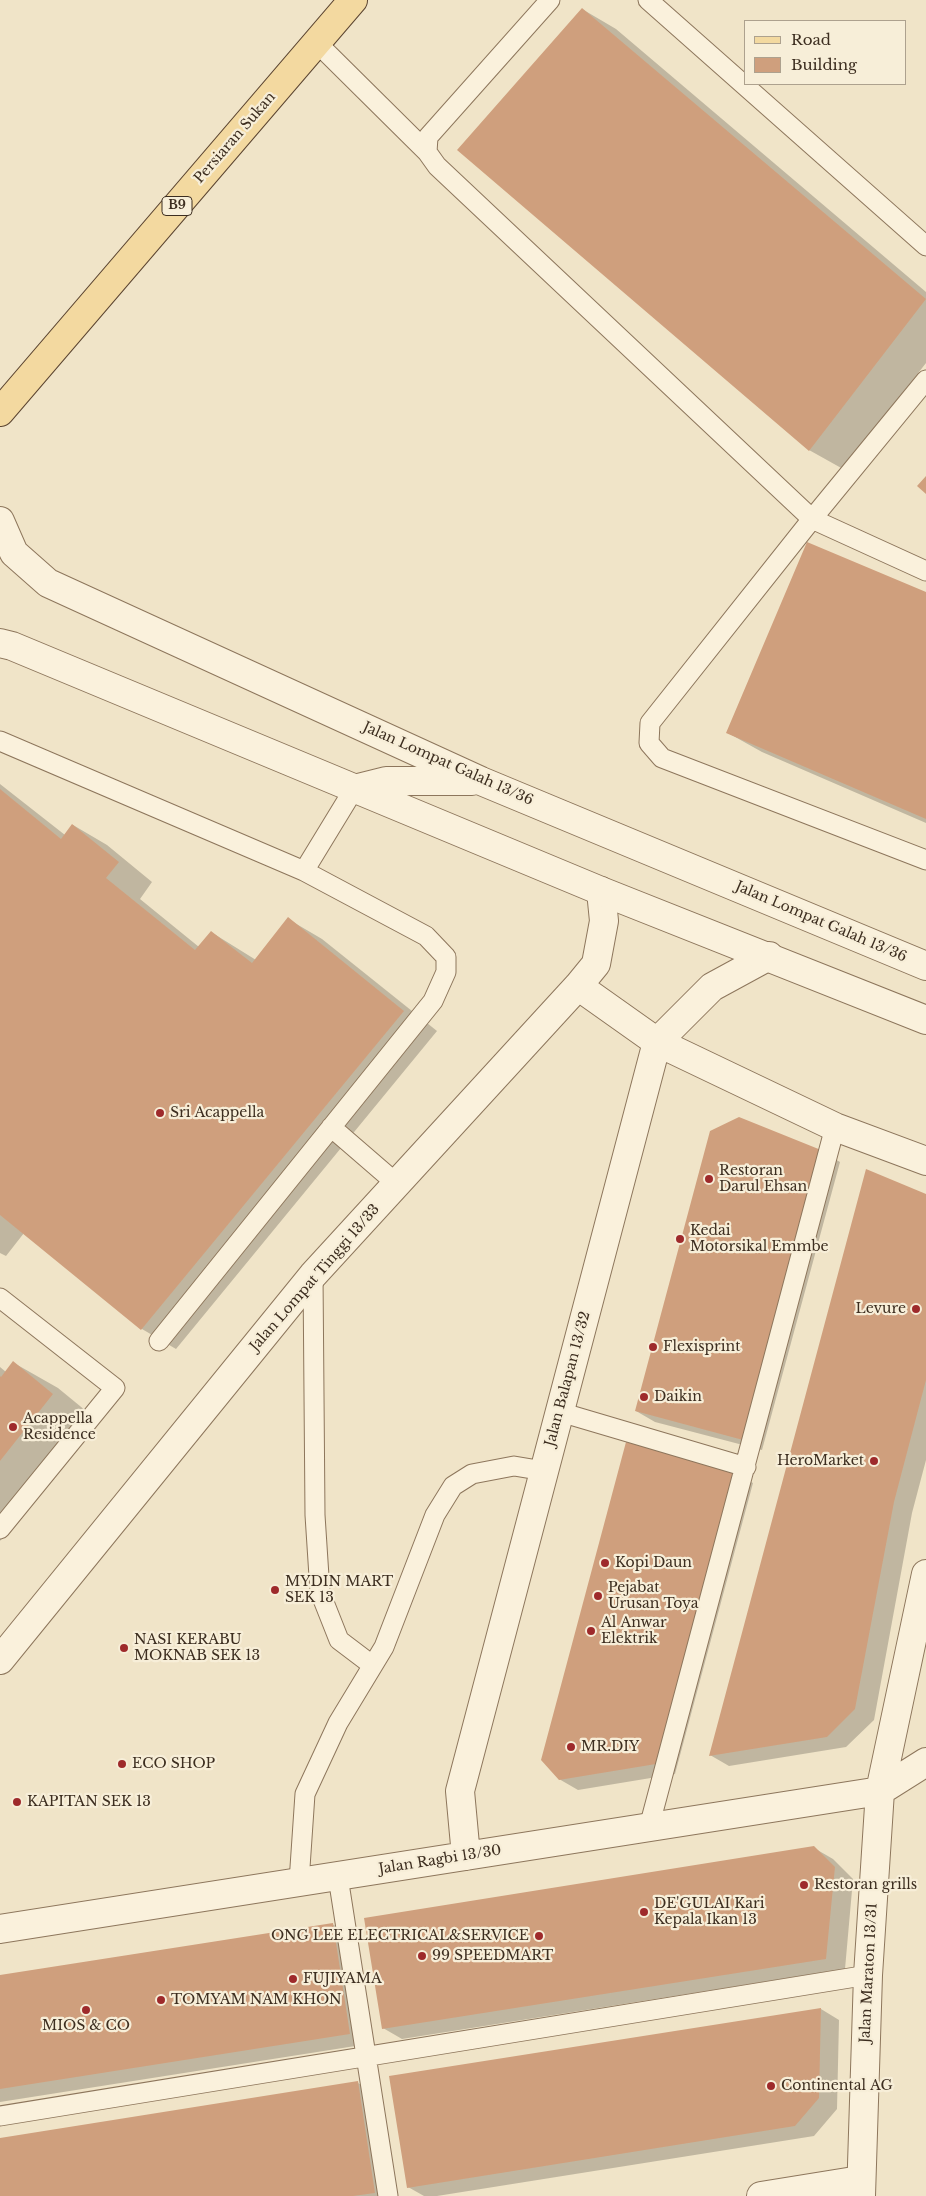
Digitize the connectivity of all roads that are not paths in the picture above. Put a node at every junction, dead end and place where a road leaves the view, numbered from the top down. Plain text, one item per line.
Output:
1 (353, 0) edge
2 (550, 0) edge
3 (648, 0) edge
4 (316, 43) junction
5 (744, 85) edge
6 (744, 85) edge
7 (427, 152) junction
8 (926, 246) edge
9 (926, 380) edge
10 (0, 412) edge
11 (812, 519) junction
12 (0, 520) edge
13 (926, 571) edge
14 (0, 643) edge
15 (0, 741) edge
16 (481, 781) junction
17 (354, 789) junction
18 (926, 860) edge
19 (304, 871) junction
20 (602, 891) junction
21 (769, 956) junction
22 (926, 966) edge
23 (578, 986) junction
24 (926, 1020) edge
25 (657, 1042) junction
26 (331, 1127) junction
27 (836, 1127) junction
28 (926, 1161) edge
29 (398, 1184) junction
30 (313, 1275) junction
31 (0, 1298) edge
32 (159, 1341) dead end
33 (560, 1412) junction
34 (746, 1467) junction
35 (544, 1471) junction
36 (0, 1529) edge
37 (926, 1574) edge
38 (0, 1660) edge
39 (372, 1665) junction
40 (926, 1762) edge
41 (880, 1791) junction
42 (649, 1827) junction
43 (466, 1856) junction
44 (338, 1877) junction
45 (298, 1882) junction
46 (0, 1929) edge
47 (868, 1975) junction
48 (366, 2057) junction
49 (0, 2116) edge
50 (861, 2188) edge
51 (388, 2196) edge
52 (761, 2196) edge

1 - 4 main road, Persiaran Sukan / B9
2 - 7 lane
3 - 6 lane
4 - 7 lane
4 - 10 main road, Persiaran Sukan / B9
5 - 8 lane
7 - 11 lane
9 - 11 lane
11 - 13 lane
11 - 18 lane
12 - 16 street, Jalan Lompat Galah 13/36
14 - 17 street
15 - 19 lane
16 - 17 street
16 - 22 street, Jalan Lompat Galah 13/36
17 - 19 lane
17 - 20 street
19 - 26 lane
20 - 21 street
20 - 23 street, Jalan Lompat Tinggi 13/33
21 - 24 street
21 - 25 street
23 - 25 street
23 - 29 street, Jalan Lompat Tinggi 13/33
25 - 27 street
25 - 33 street, Jalan Balapan 13/32
26 - 29 lane
26 - 32 lane
27 - 28 street
27 - 34 lane
29 - 30 street, Jalan Lompat Tinggi 13/33
30 - 38 street, Jalan Lompat Tinggi 13/33
30 - 39 lane
31 - 36 lane
33 - 34 lane
33 - 35 street, Jalan Balapan 13/32
34 - 42 lane
35 - 39 lane
35 - 43 street, Jalan Balapan 13/32
37 - 41 street, Jalan Maraton 13/31
39 - 45 lane
40 - 41 street
41 - 42 street, Jalan Ragbi 13/30
41 - 47 street, Jalan Maraton 13/31
42 - 43 street, Jalan Ragbi 13/30
43 - 44 street, Jalan Ragbi 13/30
44 - 45 street, Jalan Ragbi 13/30
44 - 48 lane
45 - 46 street, Jalan Ragbi 13/30
47 - 48 lane
47 - 50 street, Jalan Maraton 13/31
48 - 49 lane
48 - 51 lane
50 - 52 street

